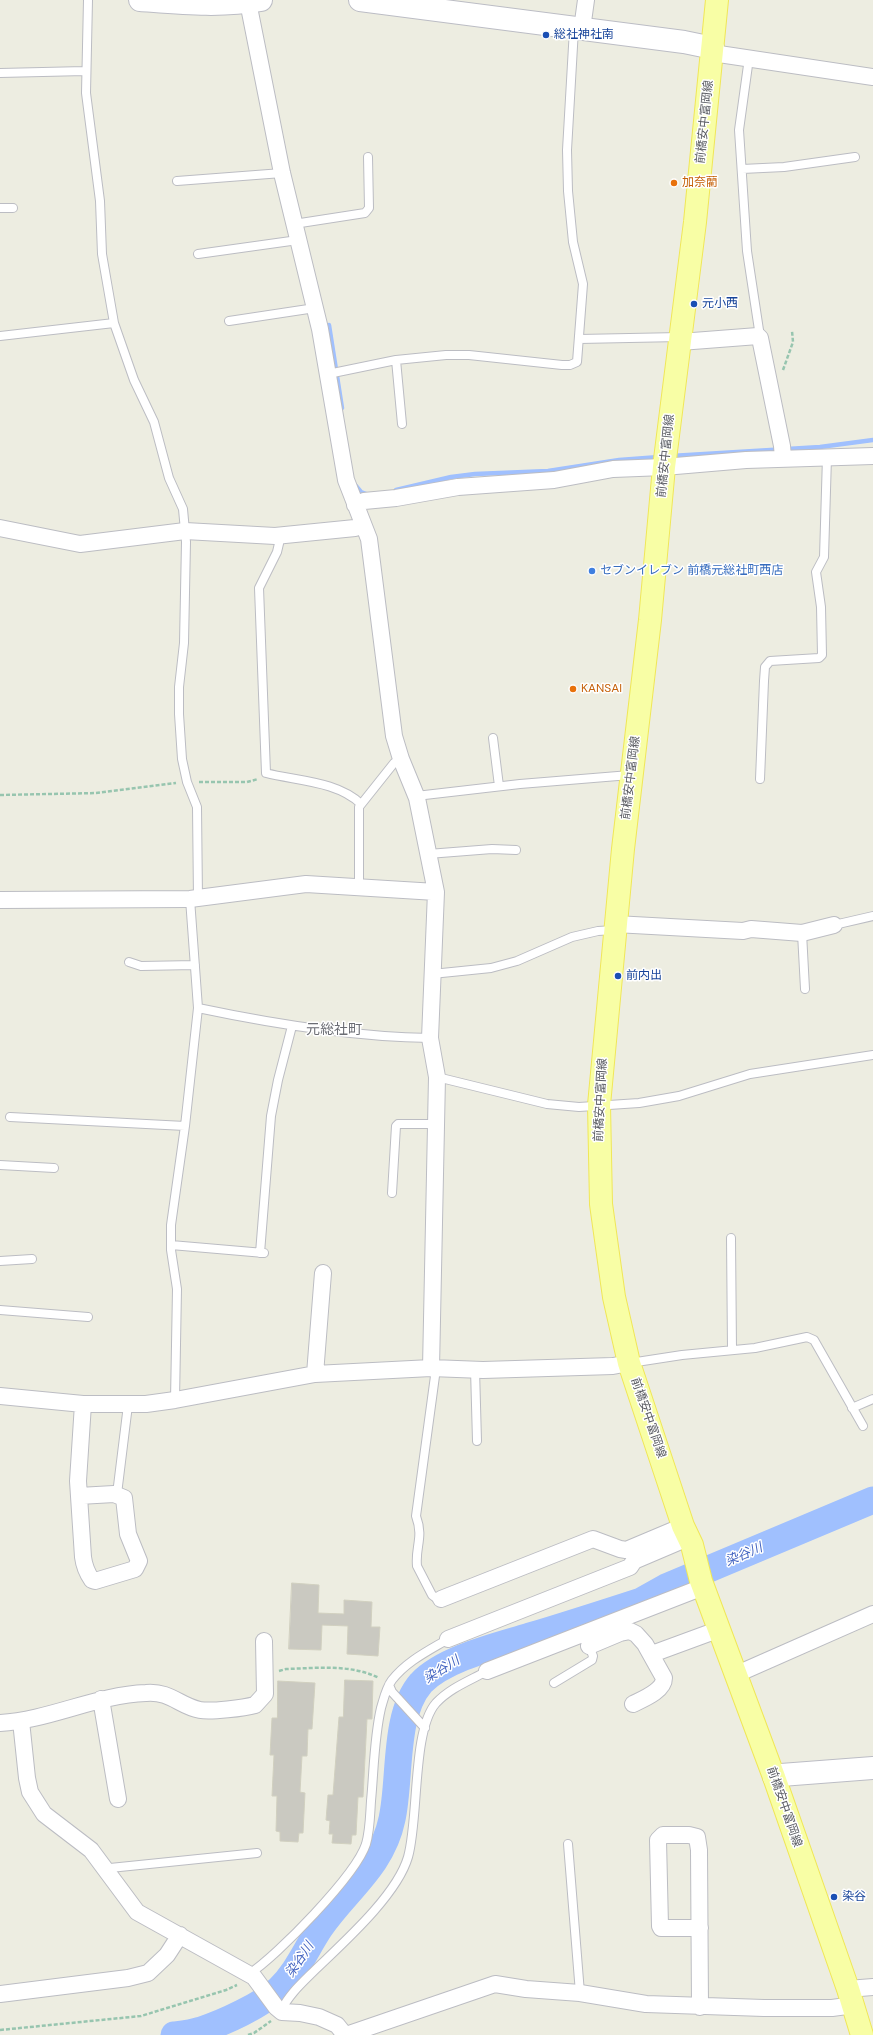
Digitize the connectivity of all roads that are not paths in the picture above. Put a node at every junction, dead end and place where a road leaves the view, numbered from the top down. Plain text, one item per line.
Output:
1 (88, 0) edge
2 (140, 0) edge
3 (360, 0) edge
4 (586, 0) edge
5 (717, 0) edge
6 (255, 1) edge
7 (578, 29) junction
8 (714, 48) junction
9 (749, 58) junction
10 (85, 71) junction
11 (0, 73) edge
12 (873, 77) edge
13 (368, 157) dead end
14 (855, 157) dead end
15 (742, 169) junction
16 (282, 173) junction
17 (177, 181) dead end
18 (0, 208) edge
19 (13, 208) dead end
20 (294, 224) junction
21 (298, 240) junction
22 (198, 254) dead end
23 (315, 308) junction
24 (229, 321) dead end
25 (114, 323) junction
26 (0, 336) edge
27 (758, 336) junction
28 (579, 339) junction
29 (680, 339) junction
30 (396, 360) junction
31 (328, 374) junction
32 (402, 424) dead end
33 (873, 456) edge
34 (827, 457) junction
35 (783, 458) junction
36 (664, 467) junction
37 (355, 505) junction
38 (363, 525) junction
39 (0, 528) edge
40 (185, 531) junction
41 (281, 535) junction
42 (492, 738) dead end
43 (401, 760) junction
44 (631, 775) junction
45 (760, 779) dead end
46 (499, 786) junction
47 (416, 796) junction
48 (361, 804) junction
49 (516, 850) dead end
50 (428, 854) junction
51 (359, 886) junction
52 (436, 892) junction
53 (194, 899) junction
54 (0, 900) edge
55 (873, 916) edge
56 (834, 925) joint
57 (615, 927) junction
58 (802, 933) junction
59 (129, 962) dead end
60 (195, 965) junction
61 (432, 974) junction
62 (805, 989) dead end
63 (198, 1008) junction
64 (292, 1026) junction
65 (430, 1038) junction
66 (873, 1055) edge
67 (437, 1077) junction
68 (599, 1105) junction
69 (10, 1117) dead end
70 (436, 1124) junction
71 (184, 1126) junction
72 (0, 1165) edge
73 (54, 1168) dead end
74 (392, 1193) dead end
75 (731, 1238) dead end
76 (171, 1245) junction
77 (32, 1259) dead end
78 (0, 1261) edge
79 (323, 1273) dead end
80 (0, 1310) edge
81 (88, 1317) dead end
82 (732, 1350) junction
83 (629, 1363) junction
84 (431, 1368) junction
85 (475, 1369) junction
86 (315, 1374) junction
87 (0, 1396) edge
88 (873, 1399) edge
89 (175, 1400) junction
90 (83, 1404) junction
91 (128, 1404) junction
92 (852, 1408) junction
93 (863, 1426) dead end
94 (477, 1441) dead end
95 (117, 1494) junction
96 (79, 1496) junction
97 (688, 1536) junction
98 (702, 1584) junction
99 (441, 1599) joint
100 (873, 1614) edge
101 (720, 1629) junction
102 (448, 1639) joint
103 (264, 1641) dead end
104 (588, 1646) joint
105 (652, 1654) junction
106 (487, 1671) joint
107 (737, 1674) junction
108 (554, 1683) dead end
109 (390, 1688) junction
110 (101, 1700) junction
111 (634, 1704) dead end
112 (21, 1721) junction
113 (0, 1723) edge
114 (423, 1727) junction
115 (873, 1768) edge
116 (774, 1777) junction
117 (118, 1799) dead end
118 (568, 1844) dead end
119 (257, 1853) dead end
120 (106, 1870) junction
121 (700, 1928) junction
122 (180, 1934) junction
123 (251, 1975) junction
124 (873, 1987) edge
125 (580, 1993) junction
126 (0, 1994) edge
127 (851, 1997) junction
128 (700, 2007) junction
129 (280, 2010) junction
130 (346, 2035) edge
131 (862, 2035) edge

1 - 10 lane
2 - 6 street
3 - 7 street
4 - 7 street
5 - 8 main road, 前橋安中富岡線
6 - 16 street
7 - 8 street
7 - 28 lane
8 - 9 street
8 - 29 main road, 前橋安中富岡線
9 - 12 street
9 - 15 lane
10 - 11 lane
10 - 25 lane
13 - 20 lane
14 - 15 lane
15 - 27 lane
16 - 17 lane
16 - 20 street
18 - 19 lane
20 - 21 street
21 - 22 lane
21 - 23 street
23 - 24 lane
23 - 31 street
25 - 26 lane
25 - 40 lane
27 - 29 street
27 - 35 street
28 - 29 lane
28 - 30 lane
29 - 36 main road, 前橋安中富岡線
30 - 31 lane
30 - 32 lane
31 - 37 street
33 - 34 street
34 - 35 street
34 - 45 lane
35 - 36 street
36 - 37 street
36 - 44 main road, 前橋安中富岡線
37 - 38 street
38 - 41 street
38 - 43 street
39 - 40 street
40 - 41 street
40 - 53 lane
41 - 48 lane
42 - 46 lane
43 - 47 street
43 - 48 lane
44 - 46 lane
44 - 57 main road, 前橋安中富岡線
46 - 47 lane
47 - 50 street
48 - 51 lane
49 - 50 lane
50 - 52 street
51 - 52 street
51 - 53 street
52 - 61 street
53 - 54 street
53 - 60 lane
55 - 56 lane
56 - 58 street
57 - 58 street
57 - 61 lane
57 - 68 main road, 前橋安中富岡線
58 - 62 lane
59 - 60 lane
60 - 63 lane
61 - 65 street
63 - 64 lane
63 - 71 lane
64 - 65 lane
64 - 76 lane
65 - 67 street
66 - 68 lane
67 - 68 lane
67 - 70 street
68 - 83 main road, 前橋安中富岡線
69 - 71 lane
70 - 74 lane
70 - 84 street
71 - 76 lane
72 - 73 lane
75 - 82 lane
76 - 89 lane
77 - 78 lane
79 - 86 street
80 - 81 lane
82 - 83 lane
82 - 92 lane
83 - 85 street
83 - 97 main road, 前橋安中富岡線
84 - 85 street
84 - 86 street
84 - 99 lane
85 - 94 lane
86 - 89 street
87 - 90 street
88 - 92 lane
89 - 91 street
90 - 91 street
90 - 96 street
91 - 95 lane
92 - 93 lane
95 - 96 street
95 - 96 street
97 - 98 main road, 前橋安中富岡線
97 - 99 street
97 - 102 street
98 - 101 main road, 前橋安中富岡線
98 - 106 street
100 - 107 street
101 - 105 street
101 - 107 main road, 前橋安中富岡線
102 - 109 lane
103 - 110 street
104 - 105 street
104 - 108 lane
105 - 111 street
106 - 114 lane
107 - 116 main road, 前橋安中富岡線
109 - 114 lane
109 - 123 lane
110 - 112 street
110 - 117 street
112 - 113 street
112 - 120 street
114 - 129 lane
115 - 116 street
116 - 127 main road, 前橋安中富岡線
118 - 125 lane
119 - 120 lane
120 - 122 street
121 - 121 street
121 - 128 street
122 - 123 street
122 - 126 street
123 - 129 street
124 - 127 street
125 - 128 street
125 - 130 street
127 - 128 street
127 - 131 main road, 前橋安中富岡線
129 - 130 street

